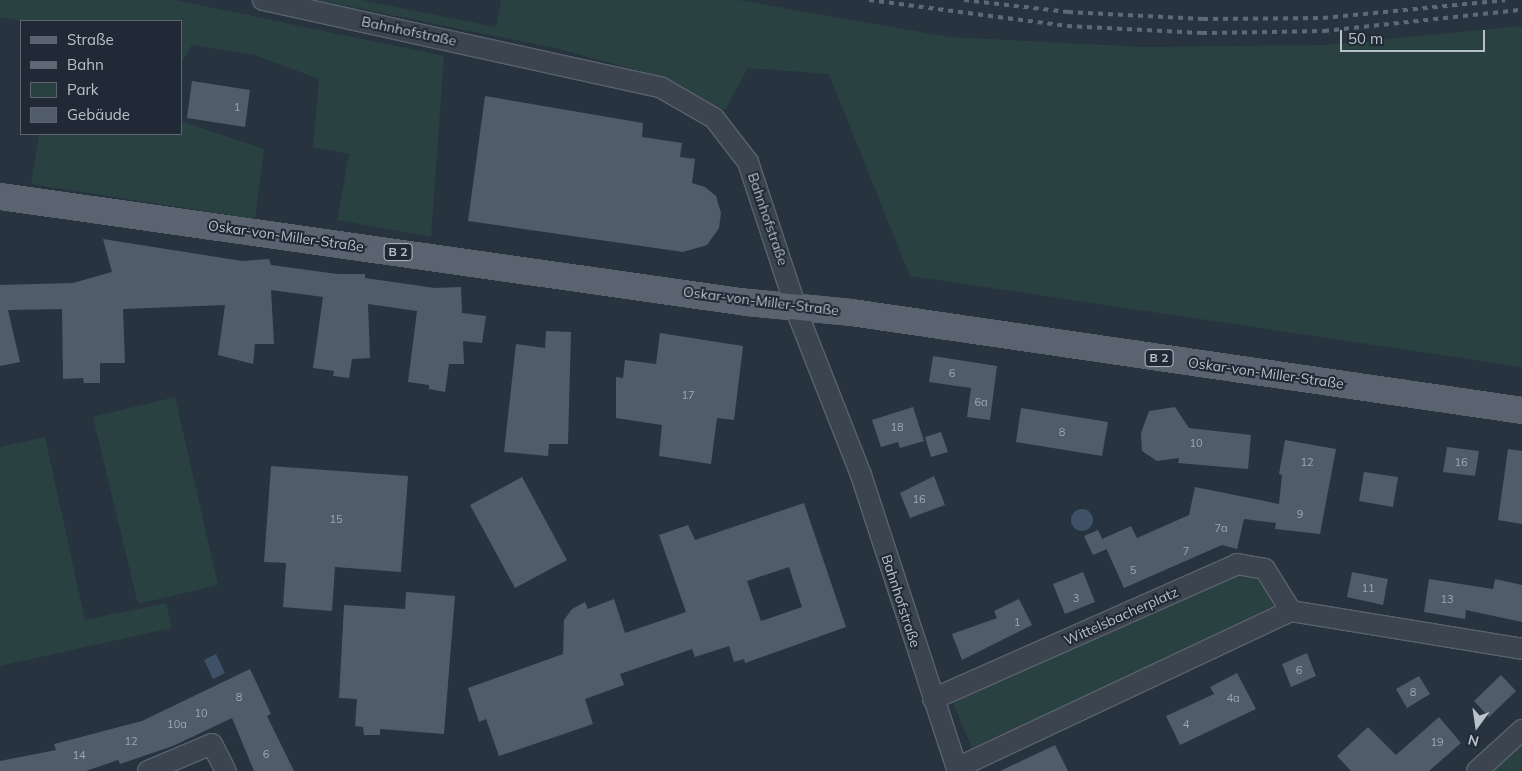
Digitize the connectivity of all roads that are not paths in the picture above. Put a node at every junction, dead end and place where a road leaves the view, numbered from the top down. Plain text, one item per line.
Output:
1 (263, 0) edge
2 (0, 196) edge
3 (796, 308) junction
4 (1522, 410) edge
5 (1291, 611) junction
6 (1522, 649) edge
7 (933, 698) junction
8 (1522, 730) edge
9 (957, 770) edge
10 (148, 771) edge
11 (226, 771) edge
12 (1477, 771) edge

1 - 3 street, Bahnhofstraße
2 - 3 main road, Oskar-von-Miller-Straße / B 2
3 - 4 main road, Oskar-von-Miller-Straße / B 2
3 - 7 street, Bahnhofstraße
5 - 6 street
5 - 7 street, Wittelsbacherplatz
5 - 9 street
7 - 9 street, Bahnhofstraße
8 - 12 street
10 - 11 street

